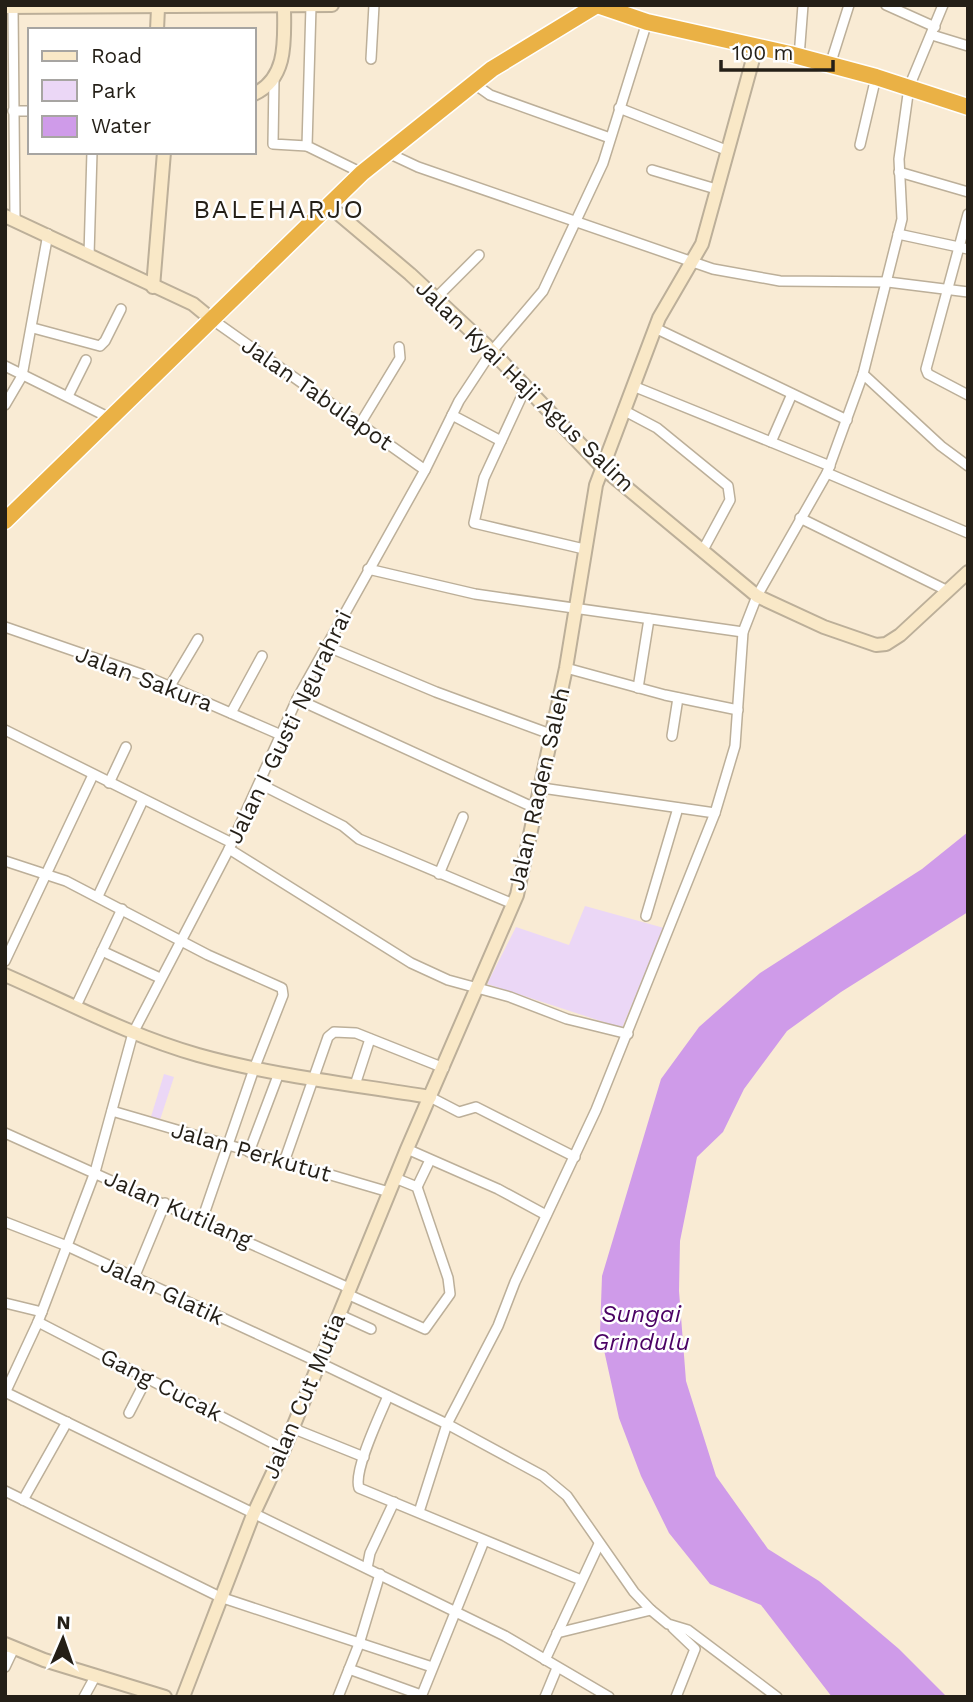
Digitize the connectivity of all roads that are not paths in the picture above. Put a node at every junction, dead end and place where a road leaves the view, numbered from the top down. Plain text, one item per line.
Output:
1 (284, 5) edge
2 (332, 5) edge
3 (374, 5) edge
4 (597, 5) edge
5 (803, 5) edge
6 (849, 5) edge
7 (886, 5) edge
8 (943, 5) edge
9 (183, 6) edge
10 (311, 6) edge
11 (9, 7) edge
12 (158, 8) junction
13 (647, 22) junction
14 (157, 28) edge
15 (933, 31) junction
16 (968, 46) edge
17 (756, 48) junction
18 (799, 57) junction
19 (371, 60) dead end
20 (830, 65) junction
21 (876, 78) junction
22 (274, 79) junction
23 (473, 83) junction
24 (909, 87) junction
25 (256, 92) edge
26 (968, 107) edge
27 (619, 108) junction
28 (13, 111) junction
29 (28, 111) edge
30 (610, 138) junction
31 (860, 145) dead end
32 (307, 146) junction
33 (726, 150) junction
34 (386, 152) junction
35 (92, 154) edge
36 (164, 154) edge
37 (652, 170) dead end
38 (899, 172) junction
39 (362, 173) junction
40 (716, 189) junction
41 (968, 192) edge
42 (328, 205) junction
43 (968, 214) edge
44 (10, 218) edge
45 (576, 222) junction
46 (48, 234) junction
47 (898, 234) junction
48 (956, 248) junction
49 (968, 249) edge
50 (89, 255) junction
51 (479, 255) dead end
52 (691, 261) junction
53 (888, 282) junction
54 (153, 286) junction
55 (947, 289) junction
56 (968, 292) edge
57 (436, 298) junction
58 (121, 309) dead end
59 (210, 318) junction
60 (33, 328) junction
61 (655, 328) junction
62 (399, 346) dead end
63 (492, 351) junction
64 (86, 360) dead end
65 (5, 366) edge
66 (863, 374) junction
67 (22, 376) junction
68 (632, 386) junction
69 (526, 387) junction
70 (793, 394) junction
71 (68, 396) junction
72 (968, 396) edge
73 (5, 405) edge
74 (623, 410) junction
75 (452, 415) junction
76 (110, 418) junction
77 (847, 420) junction
78 (360, 424) junction
79 (501, 441) junction
80 (771, 442) junction
81 (968, 466) edge
82 (603, 468) junction
83 (425, 470) junction
84 (829, 470) junction
85 (800, 518) junction
86 (5, 521) edge
87 (968, 533) edge
88 (584, 549) junction
89 (703, 550) junction
90 (368, 569) junction
91 (968, 572) edge
92 (948, 591) junction
93 (757, 596) junction
94 (575, 610) junction
95 (649, 620) junction
96 (5, 627) edge
97 (743, 632) junction
98 (198, 639) dead end
99 (326, 646) junction
100 (262, 656) dead end
101 (566, 668) junction
102 (170, 686) junction
103 (638, 688) junction
104 (678, 698) junction
105 (297, 699) junction
106 (738, 710) junction
107 (231, 713) junction
108 (5, 730) edge
109 (281, 734) junction
110 (553, 736) junction
111 (672, 736) dead end
112 (127, 747) dead end
113 (93, 775) junction
114 (109, 783) junction
115 (260, 784) junction
116 (542, 788) junction
117 (143, 800) junction
118 (678, 808) junction
119 (537, 809) junction
120 (715, 813) junction
121 (463, 817) dead end
122 (230, 846) junction
123 (5, 861) edge
124 (45, 873) junction
125 (439, 874) junction
126 (98, 897) junction
127 (513, 904) junction
128 (122, 909) junction
129 (646, 916) dead end
130 (183, 940) junction
131 (102, 951) junction
132 (5, 961) edge
133 (5, 975) edge
134 (160, 978) junction
135 (478, 988) junction
136 (76, 1006) junction
137 (133, 1033) junction
138 (628, 1034) junction
139 (370, 1039) junction
140 (444, 1068) junction
141 (254, 1069) junction
142 (279, 1073) junction
143 (315, 1078) junction
144 (355, 1085) junction
145 (430, 1097) junction
146 (112, 1111) junction
147 (5, 1133) edge
148 (226, 1145) junction
149 (407, 1149) junction
150 (249, 1152) junction
151 (575, 1157) junction
152 (430, 1160) junction
153 (284, 1162) junction
154 (95, 1172) junction
155 (395, 1178) junction
156 (417, 1187) junction
157 (389, 1192) junction
158 (165, 1203) junction
159 (546, 1214) junction
160 (202, 1220) junction
161 (5, 1222) edge
162 (66, 1247) junction
163 (134, 1278) junction
164 (348, 1291) junction
165 (5, 1303) edge
166 (338, 1314) junction
167 (40, 1317) junction
168 (371, 1329) dead end
169 (318, 1363) junction
170 (147, 1378) junction
171 (5, 1392) edge
172 (388, 1396) junction
173 (129, 1413) dead end
174 (67, 1422) junction
175 (447, 1424) junction
176 (292, 1428) junction
177 (285, 1449) junction
178 (364, 1457) junction
179 (5, 1491) edge
180 (23, 1500) junction
181 (394, 1502) junction
182 (419, 1512) junction
183 (253, 1515) junction
184 (484, 1541) junction
185 (599, 1544) junction
186 (367, 1568) junction
187 (380, 1574) junction
188 (581, 1580) junction
189 (220, 1597) junction
190 (650, 1610) junction
191 (454, 1611) junction
192 (668, 1624) junction
193 (557, 1633) junction
194 (359, 1644) junction
195 (10, 1646) edge
196 (545, 1660) junction
197 (5, 1667) edge
198 (432, 1667) junction
199 (557, 1668) junction
200 (349, 1669) junction
201 (96, 1675) junction
202 (421, 1696) edge
203 (84, 1697) edge
204 (165, 1697) edge
205 (183, 1697) edge
206 (338, 1697) edge
207 (545, 1697) edge
208 (609, 1697) edge
209 (676, 1697) edge
210 (778, 1697) edge

1 - 9 street
1 - 10 street
1 - 22 street
2 - 10 street
3 - 19 street
4 - 13 highway
4 - 23 highway
5 - 18 street
6 - 20 street
7 - 15 street
8 - 15 street
9 - 12 street
10 - 32 street
11 - 12 street
11 - 28 street
12 - 14 street
13 - 17 highway
13 - 27 street, Jalan I Gusti Ngurahrai
15 - 16 street
15 - 24 street
17 - 18 highway
17 - 33 street, Jalan Raden Saleh
18 - 20 highway
20 - 21 highway
21 - 24 highway
21 - 31 street
22 - 25 street
22 - 32 street
23 - 30 street
23 - 34 highway
24 - 26 highway
24 - 38 street
27 - 30 street, Jalan I Gusti Ngurahrai
27 - 33 street
28 - 29 street
28 - 44 street
30 - 45 street, Jalan I Gusti Ngurahrai
32 - 39 street
33 - 40 street, Jalan Raden Saleh
34 - 39 highway
34 - 45 street
35 - 50 street
36 - 54 street
37 - 40 street
38 - 41 street
38 - 47 street
39 - 42 highway
40 - 52 street, Jalan Raden Saleh
42 - 57 street, Jalan Kyai Haji Agus Salim
42 - 59 highway
43 - 48 street
44 - 46 street
45 - 52 street
45 - 63 street, Jalan I Gusti Ngurahrai
46 - 50 street
46 - 60 street
47 - 48 street
47 - 53 street
48 - 49 street
48 - 55 street
50 - 54 street
51 - 57 street
52 - 53 street
52 - 61 street, Jalan Raden Saleh
53 - 55 street
53 - 66 street
54 - 59 street
55 - 56 street
55 - 72 street
57 - 63 street, Jalan Kyai Haji Agus Salim
58 - 60 street
59 - 76 highway
59 - 78 street, Jalan Tabulapot
60 - 67 street
61 - 68 street, Jalan Raden Saleh
61 - 70 street
62 - 78 street
63 - 69 street, Jalan Kyai Haji Agus Salim
63 - 75 street, Jalan I Gusti Ngurahrai
64 - 71 street
65 - 67 street
66 - 77 street
66 - 81 street
67 - 71 street
67 - 73 street
68 - 74 street, Jalan Raden Saleh
68 - 80 street
69 - 79 street
69 - 82 street, Jalan Kyai Haji Agus Salim
70 - 77 street
70 - 80 street
71 - 76 street
74 - 82 street, Jalan Raden Saleh
74 - 89 street
75 - 79 street
75 - 83 street, Jalan I Gusti Ngurahrai
76 - 86 highway
77 - 84 street
78 - 83 street, Jalan Tabulapot
79 - 88 street
80 - 84 street
82 - 88 street, Jalan Raden Saleh
82 - 89 street, Jalan Kyai Haji Agus Salim
83 - 90 street, Jalan I Gusti Ngurahrai
84 - 85 street
84 - 87 street
85 - 92 street
85 - 93 street
88 - 94 street, Jalan Raden Saleh
89 - 93 street, Jalan Kyai Haji Agus Salim
90 - 94 street
90 - 99 street, Jalan I Gusti Ngurahrai
91 - 92 street, Jalan Kyai Haji Agus Salim
92 - 93 street, Jalan Kyai Haji Agus Salim
93 - 97 street
94 - 95 street
94 - 101 street, Jalan Raden Saleh
95 - 97 street
95 - 103 street
96 - 102 street, Jalan Sakura
97 - 106 street
98 - 102 street
99 - 105 street, Jalan I Gusti Ngurahrai
99 - 110 street
100 - 107 street
101 - 103 street
101 - 110 street, Jalan Raden Saleh
102 - 107 street, Jalan Sakura
103 - 104 street
104 - 106 street
104 - 111 street
105 - 109 street, Jalan I Gusti Ngurahrai
105 - 119 street
106 - 120 street
107 - 109 street, Jalan Sakura
108 - 113 street
109 - 115 street, Jalan I Gusti Ngurahrai
110 - 116 street, Jalan Raden Saleh
112 - 114 street
113 - 114 street
113 - 124 street
114 - 117 street
115 - 122 street, Jalan I Gusti Ngurahrai
115 - 125 street
116 - 118 street
116 - 119 street, Jalan Raden Saleh
117 - 122 street
117 - 126 street
118 - 120 street
118 - 129 street
119 - 127 street, Jalan Raden Saleh
120 - 138 street
121 - 125 street
122 - 130 street, Jalan I Gusti Ngurahrai
122 - 135 street
123 - 124 street
124 - 126 street
124 - 132 street
125 - 127 street
126 - 128 street
127 - 135 street, Jalan Raden Saleh
128 - 130 street
128 - 131 street
130 - 134 street, Jalan I Gusti Ngurahrai
130 - 141 street
131 - 134 street
131 - 136 street
133 - 136 street
134 - 137 street, Jalan I Gusti Ngurahrai
135 - 138 street
135 - 140 street, Jalan Raden Saleh
136 - 137 street
137 - 141 street
137 - 146 street, Jalan I Gusti Ngurahrai
138 - 151 street
139 - 140 street
139 - 143 street
139 - 144 street
140 - 145 street, Jalan Raden Saleh
141 - 142 street
141 - 148 street
142 - 143 street
142 - 150 street
143 - 144 street
143 - 153 street
144 - 145 street
145 - 149 street, Jalan Cut Mutia
145 - 151 street
146 - 148 street, Jalan Perkutut
146 - 154 street, Jalan I Gusti Ngurahrai
147 - 154 street, Jalan Kutilang
148 - 150 street, Jalan Perkutut
148 - 160 street
149 - 152 street
149 - 155 street, Jalan Cut Mutia
150 - 153 street, Jalan Perkutut
151 - 159 street
152 - 156 street
152 - 159 street
153 - 157 street, Jalan Perkutut
154 - 158 street, Jalan Kutilang
154 - 162 street, Jalan I Gusti Ngurahrai
155 - 156 street
155 - 157 street, Jalan Cut Mutia
156 - 164 street, Jalan Kutilang
157 - 164 street, Jalan Cut Mutia
158 - 160 street, Jalan Kutilang
158 - 163 street
159 - 175 street
160 - 164 street, Jalan Kutilang
161 - 162 street, Jalan Glatik
162 - 163 street, Jalan Glatik
162 - 167 street, Jalan I Gusti Ngurahrai
163 - 169 street, Jalan Glatik
164 - 166 street, Jalan Cut Mutia
165 - 167 street, Gang Cucak
166 - 168 street
166 - 169 street, Jalan Cut Mutia
167 - 170 street, Gang Cucak
167 - 171 street, Jalan I Gusti Ngurahrai
169 - 172 street, Jalan Glatik
169 - 176 street, Jalan Cut Mutia
170 - 173 street
170 - 177 street, Gang Cucak
171 - 174 street
172 - 175 street, Jalan Glatik
172 - 178 street
174 - 180 street
174 - 183 street
175 - 182 street
175 - 185 street, Jalan Glatik
176 - 177 street, Jalan Cut Mutia
176 - 178 street
177 - 183 street, Jalan Cut Mutia
178 - 181 street
179 - 180 street
180 - 189 street
181 - 182 street
181 - 186 street
182 - 184 street
183 - 186 street
183 - 189 street, Jalan Cut Mutia
184 - 188 street
184 - 191 street
185 - 188 street
185 - 190 street, Jalan Glatik
186 - 187 street
187 - 191 street
187 - 194 street
188 - 193 street
189 - 194 street
189 - 205 street, Jalan Cut Mutia
190 - 192 street, Jalan Glatik
190 - 193 street
191 - 196 street
191 - 198 street
192 - 209 street
192 - 210 street
193 - 196 street
194 - 198 street
194 - 200 street
195 - 197 street
195 - 201 street
196 - 199 street
198 - 202 street
199 - 207 street
199 - 208 street
200 - 202 street
200 - 206 street
201 - 203 street
201 - 204 street

